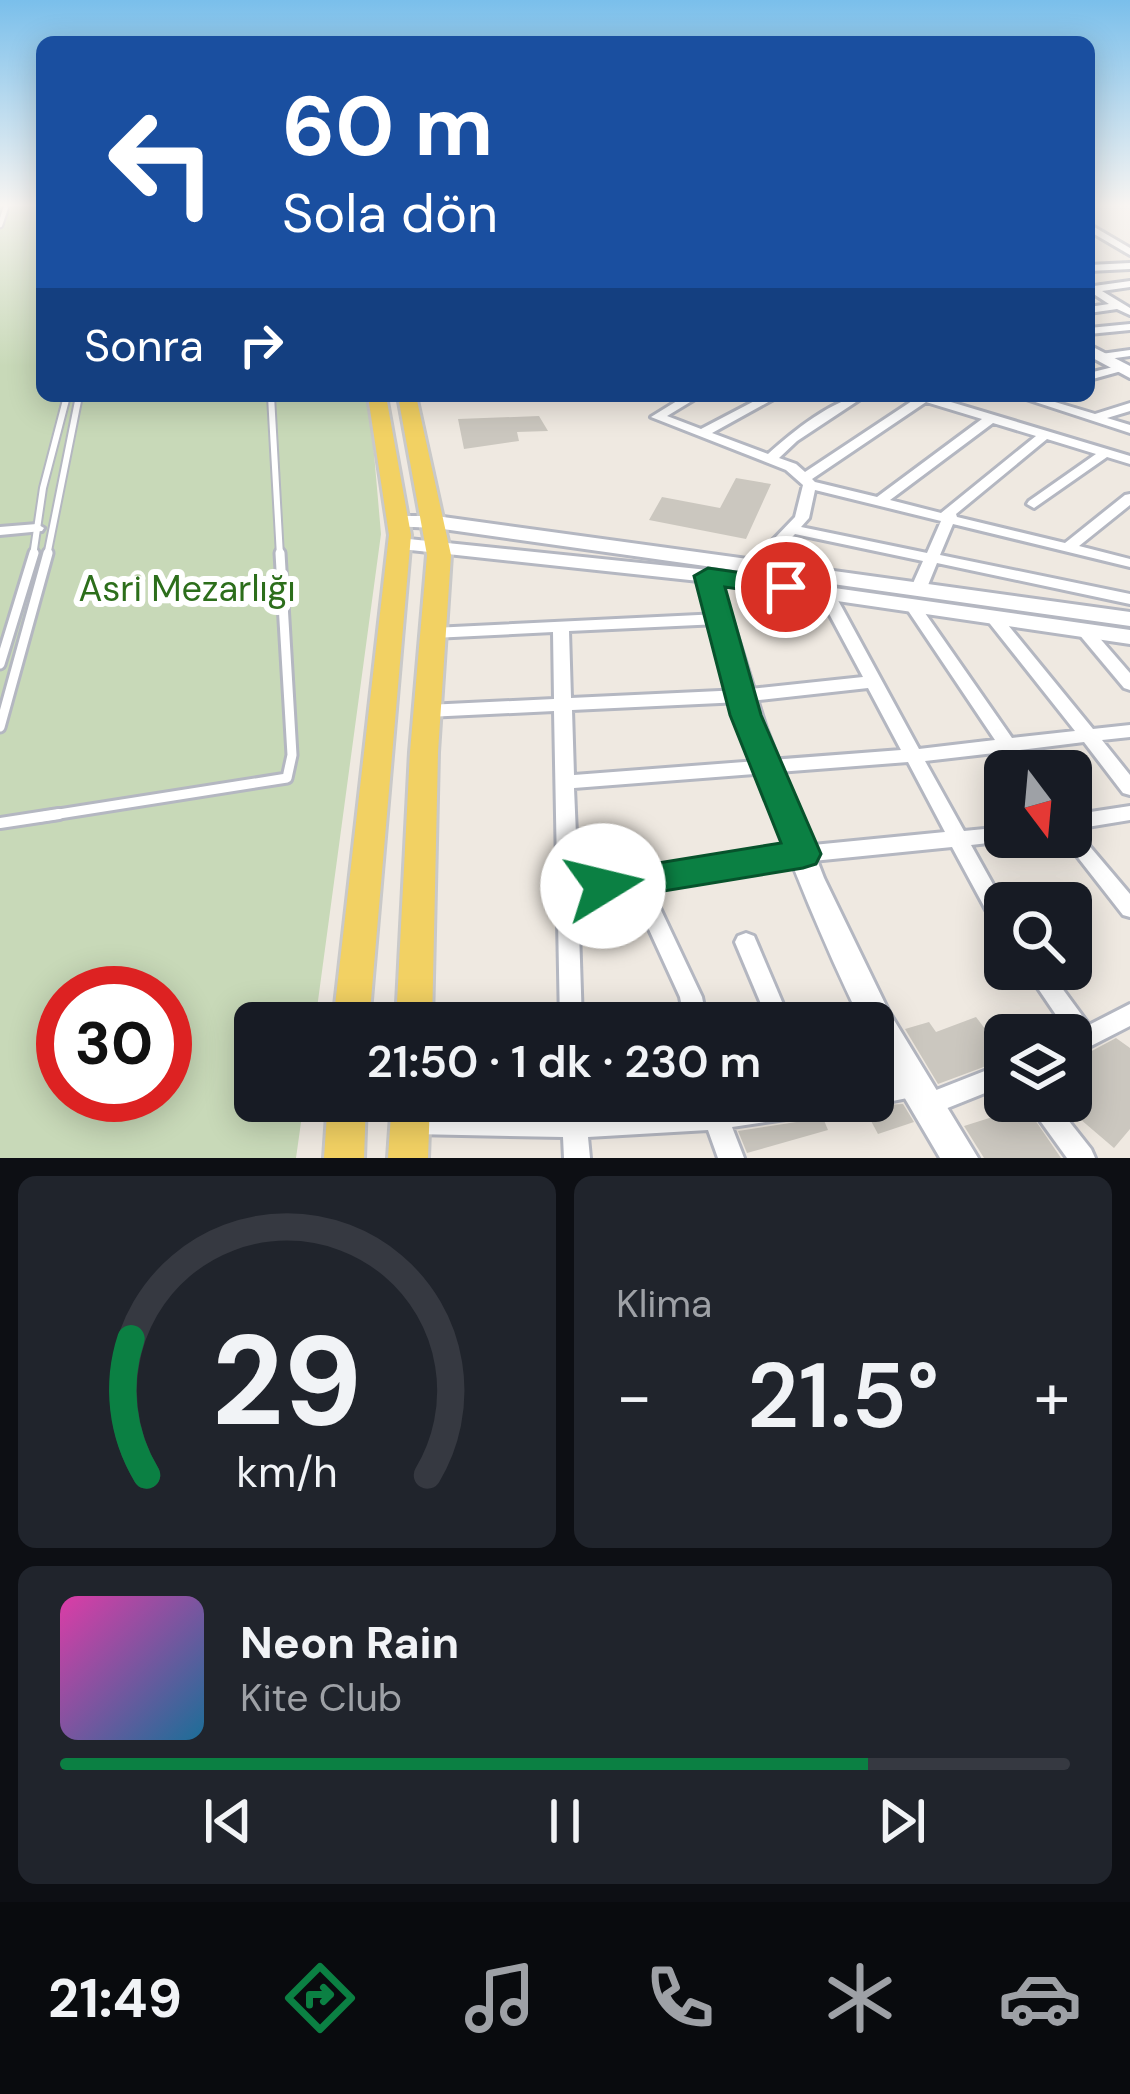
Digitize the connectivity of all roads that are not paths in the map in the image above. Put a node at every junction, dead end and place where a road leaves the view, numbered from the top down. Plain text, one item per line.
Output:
1 (1130, 266) edge
2 (1095, 268) edge
3 (1130, 284) edge
4 (1095, 288) edge
5 (1095, 291) edge
6 (1126, 307) edge
7 (1095, 310) edge
8 (1130, 327) edge
9 (1095, 330) edge
10 (1095, 354) edge
11 (1127, 365) edge
12 (1095, 375) edge
13 (66, 402) edge
14 (78, 402) edge
15 (271, 402) edge
16 (378, 402) edge
17 (408, 402) edge
18 (683, 402) edge
19 (762, 402) edge
20 (851, 402) edge
21 (914, 402) edge
22 (938, 402) edge
23 (1043, 402) edge
24 (1130, 407) edge
25 (992, 418) junction
26 (1095, 418) junction
27 (1130, 429) edge
28 (702, 434) junction
29 (1046, 434) junction
30 (1105, 453) junction
31 (770, 459) junction
32 (1130, 460) edge
33 (808, 482) junction
34 (1130, 498) edge
35 (880, 501) junction
36 (1034, 504) dead end
37 (948, 516) junction
38 (38, 528) junction
39 (792, 529) junction
40 (0, 532) edge
41 (399, 533) junction
42 (437, 535) junction
43 (1069, 547) junction
44 (932, 556) junction
45 (1130, 563) edge
46 (754, 568) junction
47 (708, 576) junction
48 (826, 593) junction
49 (915, 598) junction
50 (1130, 599) edge
51 (993, 617) junction
52 (719, 619) junction
53 (1130, 619) edge
54 (561, 626) junction
55 (1084, 630) junction
56 (433, 632) junction
57 (1130, 637) edge
58 (0, 664) edge
59 (869, 682) junction
60 (1130, 684) edge
61 (741, 696) junction
62 (565, 704) junction
63 (427, 711) junction
64 (0, 727) edge
65 (1130, 731) edge
66 (1089, 736) junction
67 (1008, 747) junction
68 (1010, 750) edge
69 (908, 755) junction
70 (767, 766) junction
71 (564, 782) junction
72 (1130, 788) edge
73 (1130, 813) edge
74 (1092, 819) edge
75 (0, 823) edge
76 (984, 837) edge
77 (956, 842) junction
78 (803, 854) junction
79 (1089, 858) edge
80 (637, 881) junction
81 (984, 890) edge
82 (569, 892) junction
83 (1130, 909) edge
84 (746, 942) dead end
85 (353, 1002) edge
86 (414, 1002) edge
87 (571, 1002) edge
88 (692, 1002) edge
89 (771, 1002) edge
90 (1130, 1014) edge
91 (1092, 1034) edge
92 (984, 1080) edge
93 (894, 1095) edge
94 (920, 1097) junction
95 (346, 1122) edge
96 (574, 1122) edge
97 (631, 1122) edge
98 (716, 1122) edge
99 (1054, 1122) edge
100 (410, 1127) edge
101 (574, 1129) junction
102 (344, 1158) edge
103 (577, 1158) edge
104 (731, 1158) edge
105 (960, 1158) edge
106 (1082, 1158) edge

1 - 2 street
3 - 4 street
5 - 6 street
6 - 7 street
8 - 9 street
10 - 11 main road
11 - 12 street
13 - 38 lane
14 - 64 lane
15 - 75 lane
16 - 41 main road
17 - 42 main road
18 - 28 street
19 - 28 street
20 - 31 street
21 - 33 street
22 - 25 street
23 - 26 street
24 - 26 street
25 - 29 street
25 - 35 street
26 - 27 street
28 - 31 street
29 - 30 street
29 - 37 street
30 - 32 street
30 - 36 street
31 - 33 street
33 - 35 street
33 - 39 street
34 - 43 street
35 - 37 street
37 - 43 street
37 - 44 street
38 - 40 street
38 - 58 lane
39 - 44 street
39 - 46 street
41 - 42 main road
41 - 85 main road
42 - 46 main road
42 - 47 main road
42 - 56 main road
43 - 45 street
44 - 49 street
44 - 50 street
46 - 49 main road
47 - 48 main road
47 - 52 main road
48 - 49 main road
48 - 59 street
49 - 51 main road
49 - 53 main road
49 - 67 street
51 - 55 main road
51 - 66 street
52 - 54 street
52 - 61 main road
54 - 56 street
54 - 62 street
55 - 57 main road
55 - 60 street
56 - 63 main road
59 - 61 street
59 - 69 street
61 - 62 street
61 - 70 main road
62 - 63 street
62 - 71 street
63 - 86 main road
65 - 66 street
66 - 67 street
66 - 72 street
67 - 68 street
67 - 69 street
69 - 70 street
69 - 77 street
70 - 71 street
70 - 78 main road
71 - 82 street
73 - 74 street
76 - 77 street
77 - 78 street
77 - 81 street
78 - 80 street
78 - 94 main road
79 - 83 street
80 - 82 street
80 - 88 street
82 - 87 street
84 - 89 street
90 - 91 street
92 - 94 street
93 - 94 street
94 - 105 main road
95 - 102 main road
96 - 101 street
97 - 101 street
98 - 104 street
99 - 106 street
100 - 101 street
101 - 103 street

